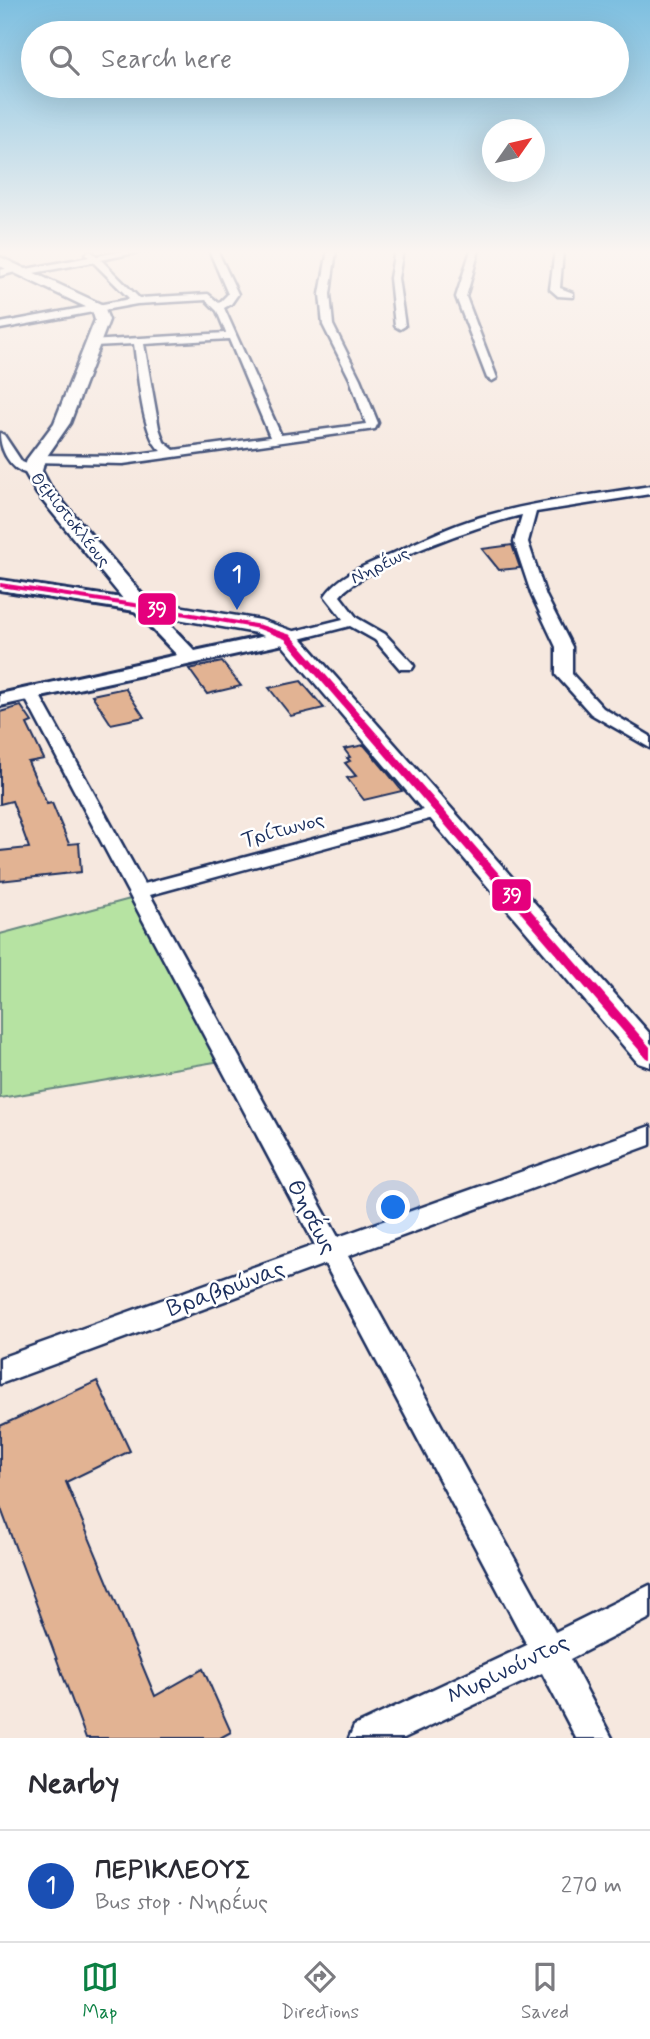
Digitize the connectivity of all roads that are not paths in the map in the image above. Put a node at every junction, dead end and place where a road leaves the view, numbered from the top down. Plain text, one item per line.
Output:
1 (98, 331) edge
2 (228, 331) edge
3 (331, 331) edge
4 (474, 331) edge
5 (230, 337) junction
6 (139, 341) junction
7 (93, 343) junction
8 (492, 377) dead end
9 (0, 437) edge
10 (277, 439) junction
11 (172, 454) junction
12 (0, 464) edge
13 (29, 465) junction
14 (650, 490) edge
15 (530, 510) junction
16 (0, 585) edge
17 (141, 606) junction
18 (352, 621) junction
19 (288, 637) junction
20 (190, 658) junction
21 (406, 666) dead end
22 (31, 694) junction
23 (0, 700) edge
24 (650, 743) edge
25 (438, 811) junction
26 (139, 892) junction
27 (650, 1055) edge
28 (650, 1135) edge
29 (330, 1251) junction
30 (0, 1371) edge
31 (650, 1601) edge
32 (550, 1652) junction
33 (366, 1738) edge
34 (595, 1738) edge

1 - 7 main road
2 - 5 street
3 - 10 street
4 - 8 street
5 - 6 street
5 - 10 street
6 - 7 street
6 - 11 street
7 - 13 main road
9 - 13 street, Θεμιστοκλέους
10 - 11 street
11 - 13 street
12 - 13 street
13 - 17 main road, Θεμιστοκλέους
14 - 15 street, Νηρέως
15 - 18 street, Νηρέως
15 - 24 street
16 - 17 street
17 - 19 main road
17 - 20 street
18 - 19 street
18 - 21 street
19 - 20 street
19 - 25 main road
20 - 22 street
22 - 23 street
22 - 26 street, Θησέως
25 - 26 street, Τρίτωνος
25 - 27 main road
26 - 29 street, Θησέως
28 - 29 street, Βραβρώνας
29 - 30 street, Βραβρώνας
29 - 32 street, Θησέως
31 - 32 street, Μυρινούντος
32 - 33 street, Μυρινούντος
32 - 34 street, Θησέως

